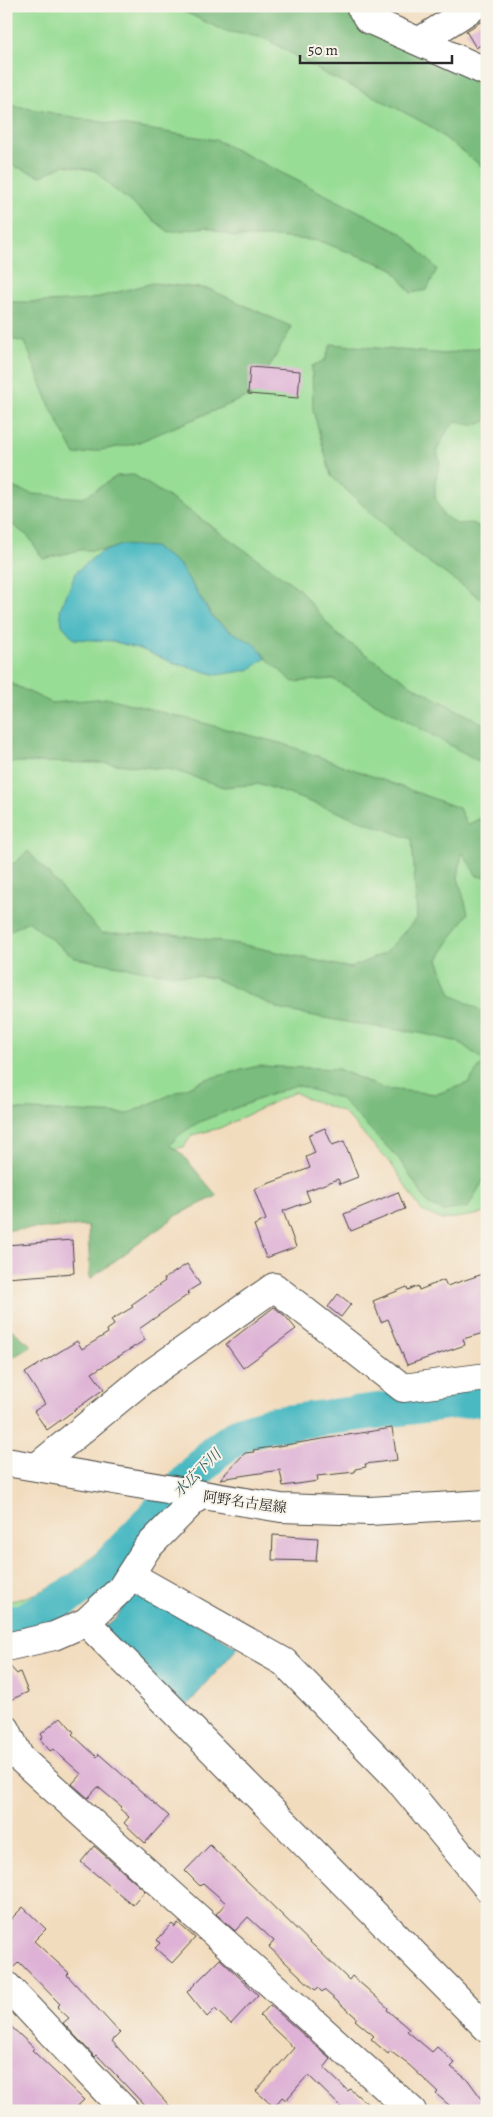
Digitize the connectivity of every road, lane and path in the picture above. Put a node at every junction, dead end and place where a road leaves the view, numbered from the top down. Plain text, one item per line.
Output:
1 (360, 6) edge
2 (475, 6) edge
3 (420, 41) junction
4 (487, 72) edge
5 (487, 1377) edge
6 (6, 1462) edge
7 (38, 1466) junction
8 (195, 1495) junction
9 (487, 1504) edge
10 (130, 1575) junction
11 (86, 1622) junction
12 (6, 1647) edge
13 (6, 1729) edge
14 (487, 1886) edge
15 (6, 1984) edge
16 (487, 2028) edge
17 (125, 2111) edge
18 (412, 2111) edge

1 - 3 street
2 - 3 street
3 - 4 street
5 - 7 street
6 - 7 street, 阿野名古屋線
7 - 8 street, 阿野名古屋線
8 - 9 street, 阿野名古屋線
8 - 10 street
10 - 11 street
10 - 14 street
11 - 12 street
11 - 16 street
13 - 18 street
15 - 17 street

